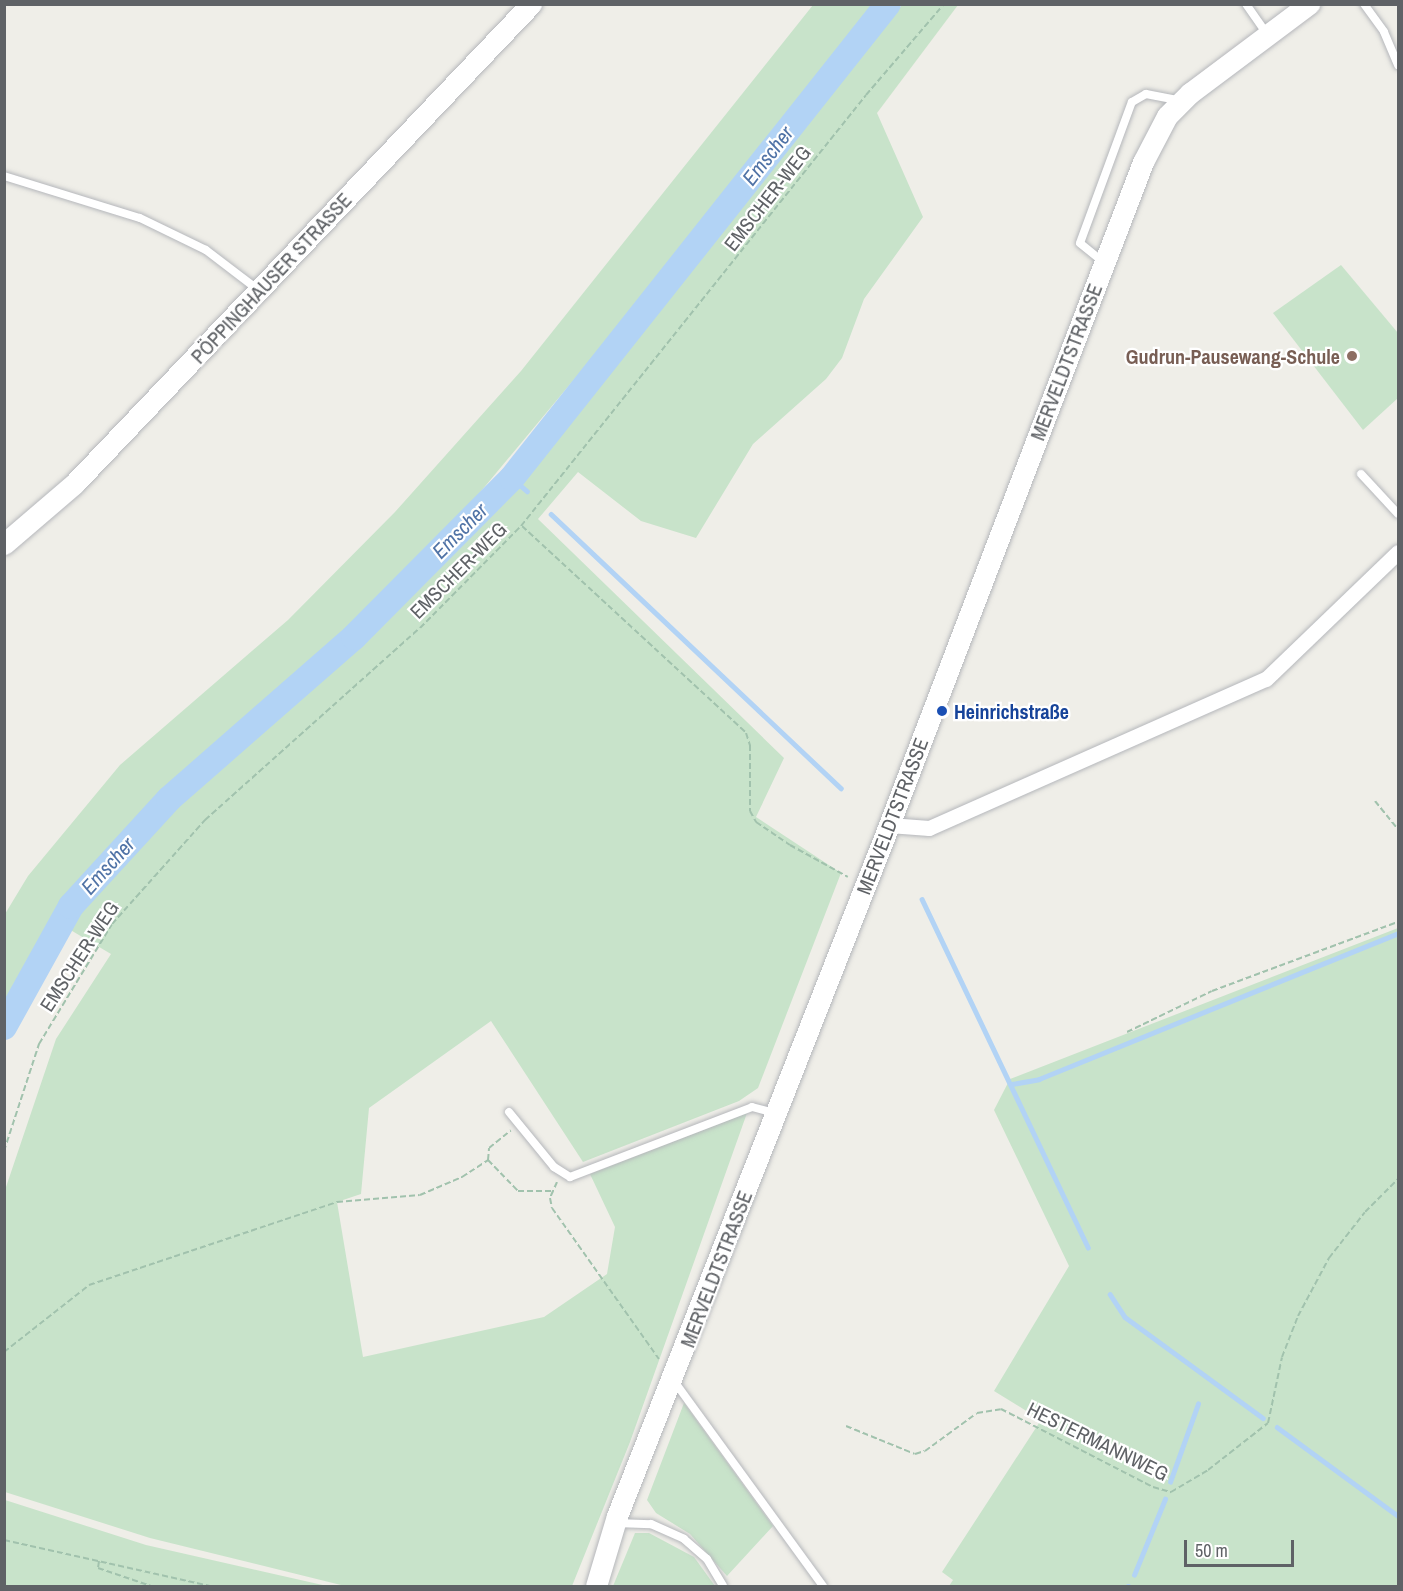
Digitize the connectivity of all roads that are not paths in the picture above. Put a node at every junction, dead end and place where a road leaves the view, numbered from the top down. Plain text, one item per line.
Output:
1 (531, 4) edge
2 (1246, 4) edge
3 (1309, 4) edge
4 (1364, 4) edge
5 (1267, 35) junction
6 (1398, 66) edge
7 (1183, 100) junction
8 (4, 176) edge
9 (1105, 262) junction
10 (258, 290) junction
11 (1361, 474) dead end
12 (1398, 514) edge
13 (4, 544) edge
14 (1398, 552) edge
15 (889, 825) junction
16 (509, 1112) dead end
17 (776, 1114) junction
18 (673, 1379) junction
19 (615, 1523) junction
20 (596, 1587) edge
21 (723, 1587) edge
22 (823, 1587) edge

1 - 10 main road, PÖPPINGHAUSER STRASSE
2 - 5 lane
3 - 5 main road, MERVELDTSTRASSE
4 - 6 lane
5 - 7 main road, MERVELDTSTRASSE
7 - 9 main road, MERVELDTSTRASSE
7 - 9 lane
8 - 10 lane
9 - 15 main road, MERVELDTSTRASSE
10 - 13 main road, PÖPPINGHAUSER STRASSE
11 - 12 lane
14 - 15 street
15 - 17 main road, MERVELDTSTRASSE
16 - 17 lane
17 - 18 main road, MERVELDTSTRASSE
18 - 19 main road, MERVELDTSTRASSE
18 - 22 lane
19 - 20 main road, MERVELDTSTRASSE
19 - 21 lane

